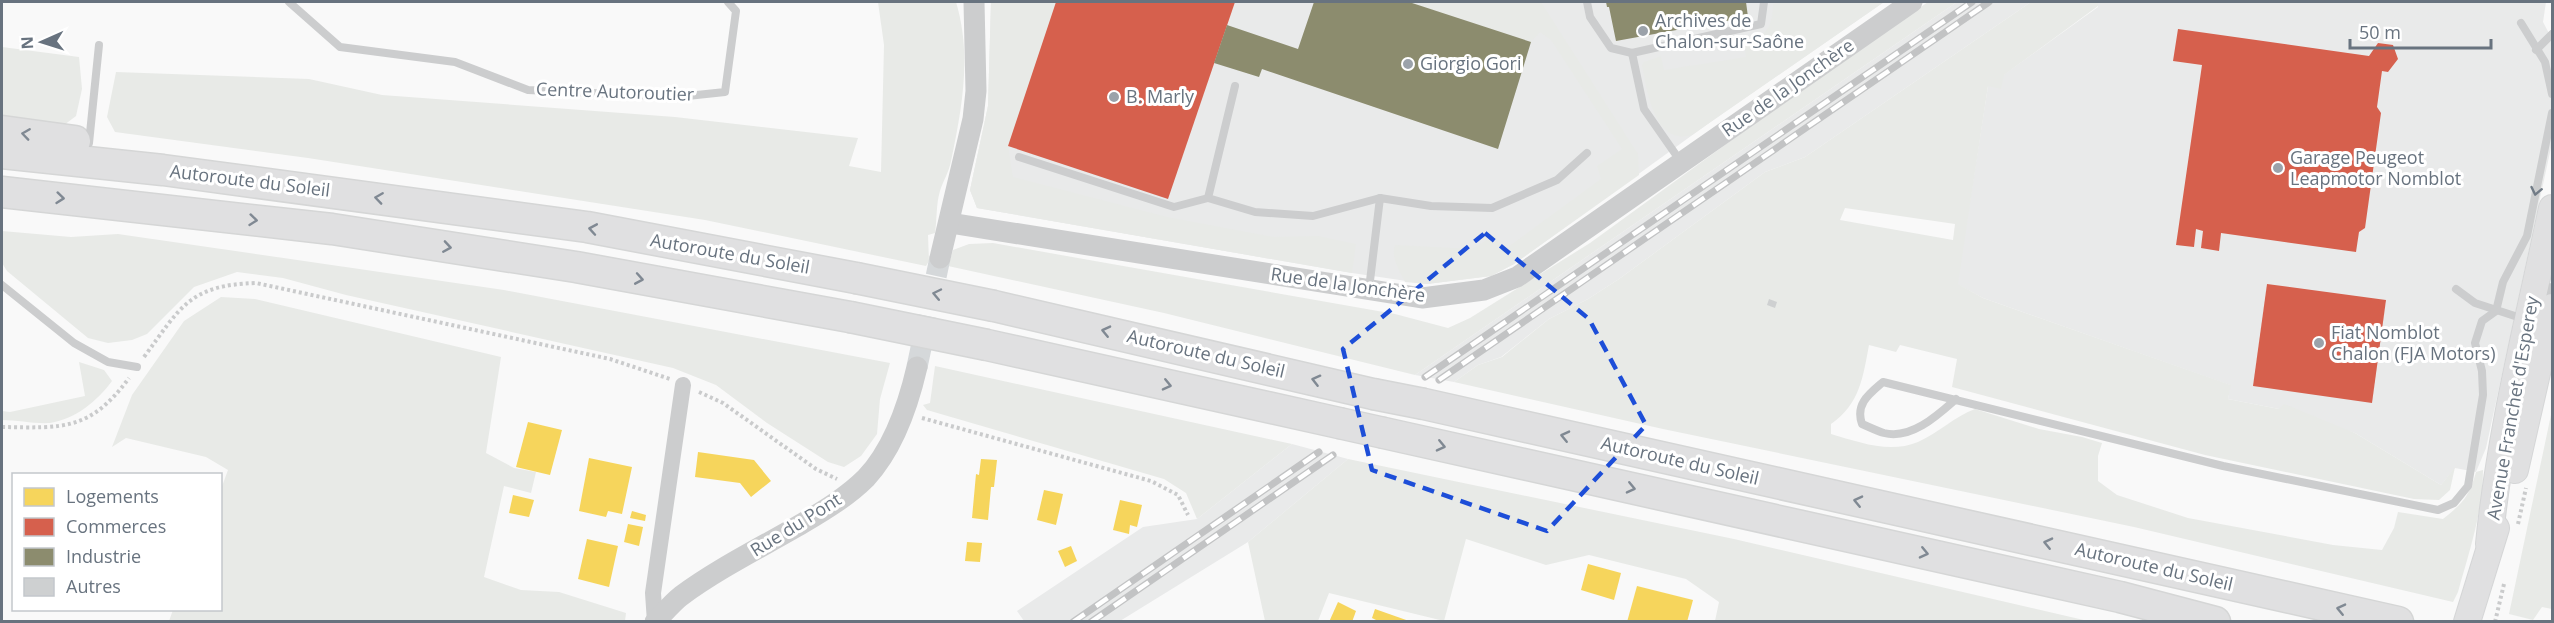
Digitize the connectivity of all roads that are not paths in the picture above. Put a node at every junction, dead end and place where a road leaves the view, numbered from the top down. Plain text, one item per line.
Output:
1 (289, 2) edge
2 (728, 2) edge
3 (963, 2) edge
4 (974, 2) edge
5 (1587, 2) edge
6 (1764, 2) edge
7 (1912, 2) edge
8 (2521, 23) dead end
9 (2553, 34) edge
10 (99, 45) dead end
11 (2536, 50) junction
12 (1632, 53) junction
13 (1235, 86) dead end
14 (976, 91) junction
15 (2553, 94) edge
16 (2553, 113) edge
17 (2, 131) edge
18 (89, 142) junction
19 (2, 153) edge
20 (1587, 153) dead end
21 (1019, 157) dead end
22 (1681, 162) junction
23 (163, 170) junction
24 (2, 192) edge
25 (1208, 198) junction
26 (1380, 198) junction
27 (2553, 208) edge
28 (950, 223) junction
29 (940, 258) tunnel mouth
30 (2, 285) edge
31 (2456, 289) dead end
32 (1369, 290) junction
33 (2496, 311) junction
34 (2544, 312) edge
35 (137, 367) road end
36 (917, 367) tunnel mouth
37 (683, 385) road end
38 (1956, 399) junction
39 (655, 621) edge
40 (2215, 621) edge
41 (2398, 621) edge
42 (2467, 621) edge

1 - 2 lane, Centre Autoroutier
3 - 14 street
4 - 14 street
5 - 12 lane
6 - 12 lane
7 - 22 street, Rue de la Jonchère
8 - 11 lane
9 - 11 lane
10 - 18 lane
11 - 15 lane
12 - 22 lane
13 - 25 lane
14 - 28 street
16 -> 33 lane
18 -> 17 highway
18 - 23 highway
19 - 23 highway, Autoroute du Soleil
20 - 26 lane
21 - 25 lane
22 - 32 street, Rue de la Jonchère
41 -> 23 highway, Autoroute du Soleil, bridge
24 -> 40 highway, Autoroute du Soleil, bridge
25 - 26 lane
26 - 32 lane
27 - 34 main road, Avenue Franchet d'Esperey
28 - 29 street
28 - 32 street, Rue de la Jonchère
30 - 35 lane
31 - 33 lane
33 - 34 lane
33 - 38 lane
34 - 42 main road, Avenue Franchet d'Esperey
36 - 39 street, Rue du Pont
37 - 39 street
38 - 38 lane

